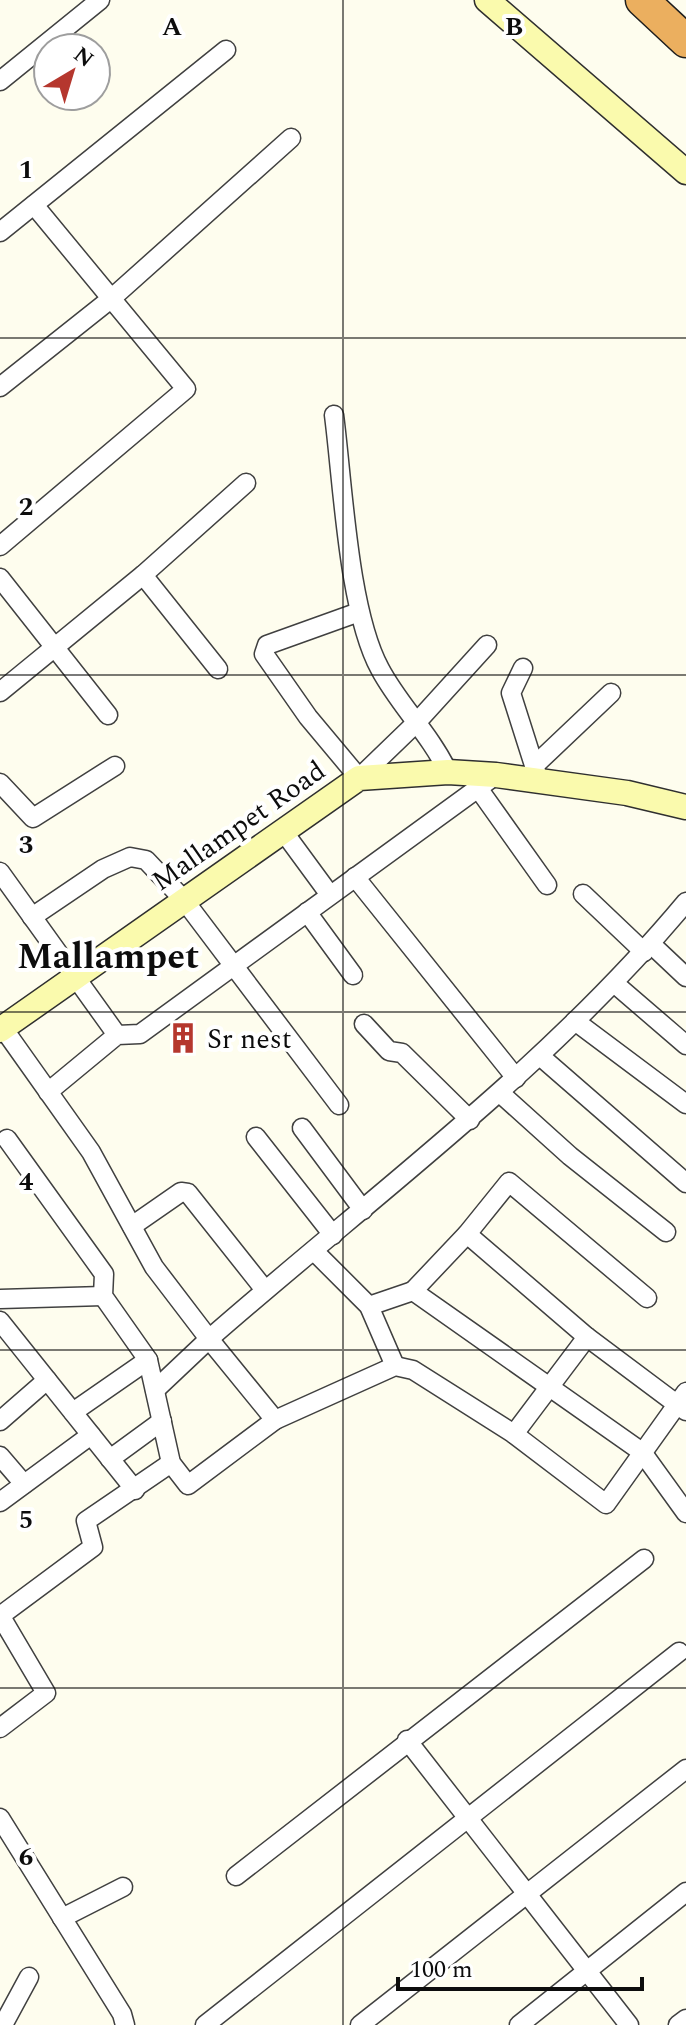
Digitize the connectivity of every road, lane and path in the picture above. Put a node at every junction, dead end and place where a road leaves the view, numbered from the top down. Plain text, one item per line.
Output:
1 (100, 0) edge
2 (487, 0) edge
3 (642, 0) edge
4 (686, 41) edge
5 (226, 50) dead end
6 (0, 81) edge
7 (291, 138) dead end
8 (686, 172) edge
9 (34, 205) junction
10 (0, 232) edge
11 (112, 298) junction
12 (0, 387) edge
13 (334, 415) dead end
14 (246, 483) dead end
15 (0, 546) edge
16 (143, 575) junction
17 (0, 578) edge
18 (359, 612) junction
19 (487, 645) dead end
20 (54, 648) junction
21 (523, 668) dead end
22 (218, 669) dead end
23 (0, 692) edge
24 (611, 693) dead end
25 (108, 715) dead end
26 (417, 722) junction
27 (115, 766) dead end
28 (448, 772) junction
29 (536, 774) junction
30 (359, 778) junction
31 (487, 781) junction
32 (0, 783) edge
33 (686, 807) edge
34 (283, 831) junction
35 (0, 872) edge
36 (355, 877) junction
37 (547, 885) dead end
38 (583, 894) dead end
39 (330, 895) junction
40 (184, 900) junction
41 (686, 902) edge
42 (307, 912) junction
43 (32, 917) junction
44 (648, 948) junction
45 (232, 967) junction
46 (353, 975) dead end
47 (74, 977) junction
48 (686, 977) edge
49 (614, 983) junction
50 (575, 1021) junction
51 (364, 1024) dead end
52 (1, 1029) edge
53 (117, 1035) junction
54 (686, 1045) edge
55 (540, 1056) junction
56 (516, 1078) junction
57 (48, 1092) junction
58 (500, 1093) junction
59 (686, 1104) edge
60 (339, 1105) dead end
61 (470, 1120) junction
62 (302, 1128) dead end
63 (256, 1137) dead end
64 (7, 1139) dead end
65 (686, 1183) edge
66 (363, 1210) junction
67 (132, 1226) junction
68 (666, 1232) dead end
69 (467, 1234) junction
70 (333, 1235) junction
71 (314, 1251) junction
72 (265, 1290) junction
73 (413, 1291) junction
74 (103, 1296) junction
75 (647, 1298) dead end
76 (0, 1299) edge
77 (369, 1306) junction
78 (0, 1321) edge
79 (587, 1337) junction
80 (209, 1339) junction
81 (148, 1360) junction
82 (395, 1366) junction
83 (47, 1380) junction
84 (550, 1386) junction
85 (155, 1390) junction
86 (683, 1403) edge
87 (73, 1412) junction
88 (275, 1420) junction
89 (0, 1421) edge
90 (162, 1421) junction
91 (514, 1434) junction
92 (91, 1435) junction
93 (642, 1452) junction
94 (0, 1456) edge
95 (110, 1459) junction
96 (171, 1463) junction
97 (24, 1484) junction
98 (135, 1490) junction
99 (0, 1502) edge
100 (686, 1513) edge
101 (644, 1559) dead end
102 (0, 1616) edge
103 (679, 1652) dead end
104 (0, 1728) edge
105 (407, 1740) junction
106 (686, 1769) edge
107 (0, 1818) edge
108 (468, 1818) junction
109 (236, 1876) dead end
110 (123, 1887) dead end
111 (686, 1892) edge
112 (527, 1894) junction
113 (62, 1918) junction
114 (587, 1970) junction
115 (29, 1977) dead end
116 (686, 2019) edge
117 (3, 2025) edge
118 (125, 2025) edge
119 (205, 2025) edge
120 (360, 2025) edge
121 (519, 2025) edge
122 (629, 2025) edge
123 (678, 2025) edge

1 - 6 street
2 - 8 main road
3 - 4 highway
5 - 9 street
7 - 11 street
9 - 10 street
9 - 11 street
11 - 12 street
11 - 15 street
13 - 18 street
14 - 16 street
16 - 20 street
16 - 22 street
17 - 20 street
18 - 26 street
18 - 30 street
19 - 26 street
20 - 23 street
20 - 25 street
21 - 29 street
24 - 29 street
26 - 28 street
26 - 30 street
27 - 32 street
28 - 30 main road, Mallampet Road
28 - 31 main road, Mallampet Road
29 - 31 main road, Mallampet Road
29 - 33 main road, Mallampet Road
30 - 34 main road, Mallampet Road
31 - 36 street
31 - 37 street
34 - 39 street
34 - 40 main road, Mallampet Road
35 - 43 street
36 - 39 street
36 - 56 street
38 - 44 street
39 - 42 street
40 - 43 street
40 - 45 street
40 - 47 main road, Mallampet Road
41 - 44 street
42 - 45 street
42 - 46 street
43 - 47 street
44 - 48 street
44 - 49 street
45 - 53 street
45 - 60 street
47 - 52 main road, Mallampet Road
47 - 53 street
49 - 50 street
49 - 54 street
50 - 55 street
50 - 59 street
51 - 61 street
52 - 57 street
53 - 57 street
55 - 56 street
55 - 65 street
56 - 58 street
57 - 67 street
58 - 61 street
58 - 68 street
61 - 66 street
62 - 66 street
63 - 70 street
64 - 74 street
66 - 70 street
67 - 72 street
67 - 80 street
69 - 73 street
69 - 75 street
69 - 79 street
70 - 71 street
71 - 72 street
71 - 77 street
72 - 80 street
73 - 77 street
73 - 84 street
74 - 76 street
74 - 81 street
77 - 82 street
78 - 83 street
79 - 84 street
79 - 86 street
80 - 85 street
80 - 88 street
81 - 85 street
81 - 87 street
82 - 88 street
82 - 91 street
83 - 87 street
83 - 89 street
84 - 91 street
84 - 93 street
85 - 90 street
86 - 93 street
87 - 92 street
88 - 96 street
90 - 95 street
90 - 96 street
91 - 93 street
92 - 95 street
92 - 97 street
93 - 100 street
94 - 97 street
95 - 98 street
96 - 98 street
97 - 99 street
98 - 102 street
101 - 105 street
102 - 104 street
103 - 108 street
105 - 108 street
105 - 109 street
106 - 112 street
107 - 113 street
108 - 112 street
108 - 119 street
110 - 113 street
111 - 114 street
112 - 114 street
112 - 120 street
113 - 118 street
114 - 121 street
114 - 122 street
115 - 117 street
116 - 123 street

